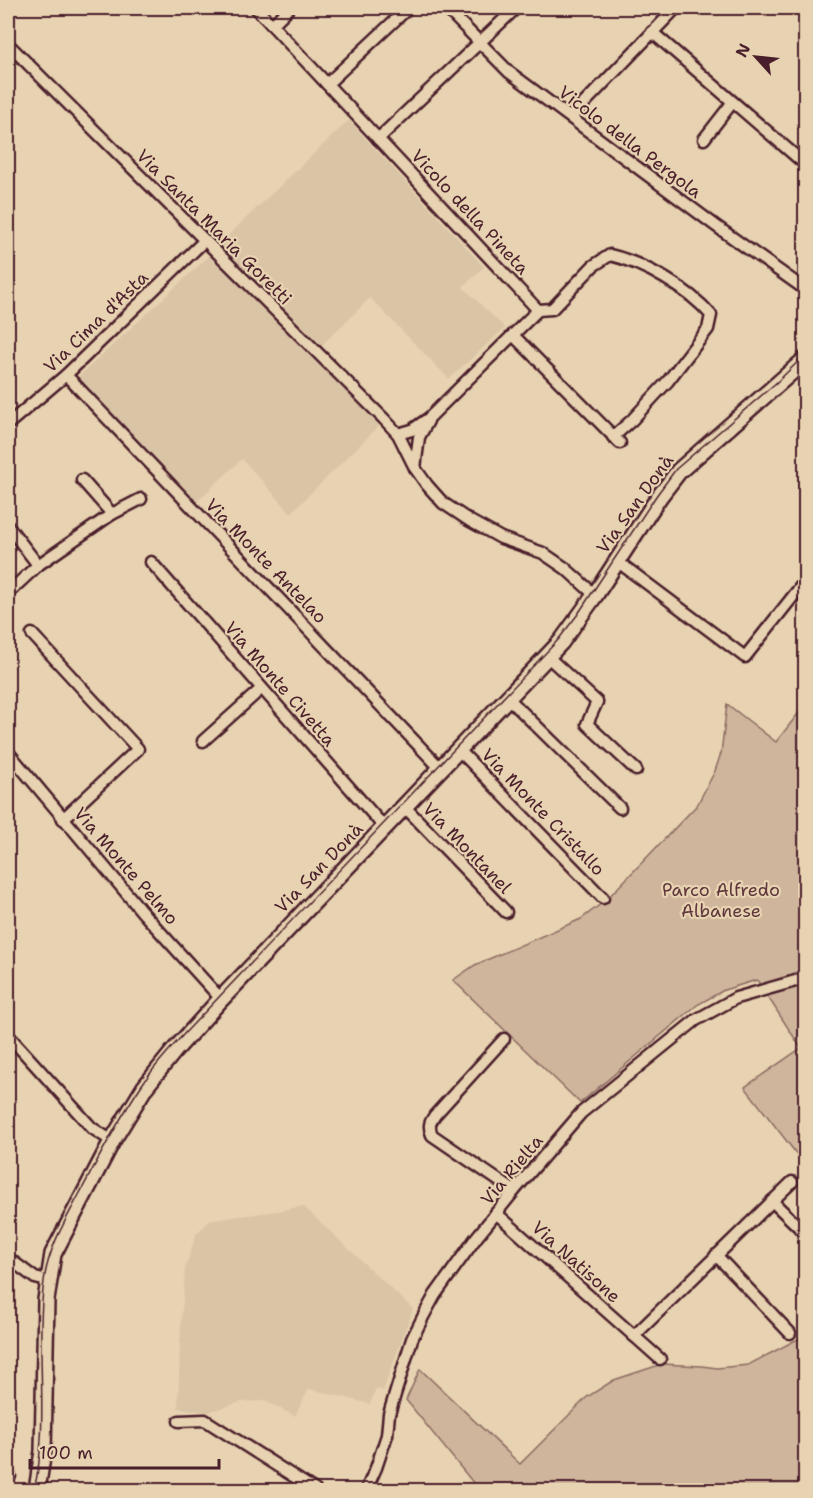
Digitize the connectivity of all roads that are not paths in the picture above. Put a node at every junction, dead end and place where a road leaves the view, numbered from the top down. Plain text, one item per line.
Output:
1 (256, 8) edge
2 (289, 8) edge
3 (408, 8) edge
4 (447, 8) edge
5 (516, 8) edge
6 (676, 8) edge
7 (272, 25) junction
8 (652, 32) junction
9 (479, 42) junction
10 (8, 44) edge
11 (327, 84) junction
12 (732, 103) junction
13 (571, 117) junction
14 (378, 139) junction
15 (704, 139) dead end
16 (806, 165) edge
17 (204, 241) junction
18 (806, 290) edge
19 (538, 309) junction
20 (513, 334) junction
21 (806, 359) edge
22 (66, 375) junction
23 (429, 418) junction
24 (8, 424) edge
25 (398, 434) junction
26 (416, 468) junction
27 (82, 480) dead end
28 (141, 499) dead end
29 (112, 514) junction
30 (8, 526) edge
31 (617, 561) junction
32 (151, 562) dead end
33 (38, 565) junction
34 (806, 580) edge
35 (8, 592) edge
36 (595, 595) junction
37 (32, 634) dead end
38 (548, 657) junction
39 (261, 689) junction
40 (508, 698) junction
41 (203, 741) dead end
42 (459, 750) junction
43 (8, 752) edge
44 (441, 769) junction
45 (636, 770) dead end
46 (405, 807) junction
47 (620, 808) dead end
48 (63, 819) junction
49 (385, 828) junction
50 (603, 898) dead end
51 (506, 912) dead end
52 (806, 978) edge
53 (221, 999) junction
54 (8, 1035) edge
55 (504, 1039) dead end
56 (112, 1141) junction
57 (792, 1182) dead end
58 (514, 1191) junction
59 (772, 1201) junction
60 (496, 1213) junction
61 (806, 1234) edge
62 (716, 1255) junction
63 (8, 1258) edge
64 (48, 1281) junction
65 (790, 1333) dead end
66 (634, 1336) junction
67 (660, 1359) dead end
68 (178, 1421) dead end
69 (37, 1491) edge
70 (315, 1491) edge
71 (366, 1491) edge

1 - 7 street, Vicolo della Pineta
2 - 7 street
3 - 11 street
4 - 9 street, Vicolo della Pergola
5 - 9 street
6 - 8 street
7 - 11 street, Vicolo della Pineta
8 - 12 street
8 - 13 street
9 - 13 street, Vicolo della Pergola
9 - 14 street
10 - 17 street, Via Santa Maria Goretti
11 - 14 street, Vicolo della Pineta
12 - 15 street
12 - 16 street
13 - 18 street, Vicolo della Pergola
14 - 19 street, Vicolo della Pineta
17 - 22 street, Via Cima d'Asta
17 - 25 street, Via Santa Maria Goretti
19 - 20 street
19 - 20 street
20 - 23 street
21 - 31 street, Via San Donà
22 - 24 street, Via Cima d'Asta
22 - 44 street, Via Monte Antelao
23 - 25 street
23 - 26 street
25 - 26 street
26 - 36 street
27 - 29 street
28 - 29 street
29 - 33 street
30 - 33 street
31 - 34 street
31 - 36 street, Via San Donà
32 - 39 street, Via Monte Civetta
33 - 35 street
36 - 38 street, Via San Donà
37 - 48 street
38 - 40 street, Via San Donà
38 - 45 street
39 - 41 street
39 - 49 street, Via Monte Civetta
40 - 42 street, Via San Donà
40 - 47 street
42 - 44 street, Via San Donà
42 - 50 street, Via Monte Cristallo
43 - 48 street, Via Monte Pelmo
44 - 46 street, Via San Donà
46 - 49 street, Via San Donà
46 - 51 street, Via Montanel
48 - 53 street, Via Monte Pelmo
49 - 53 street, Via San Donà
52 - 58 street, Via Rielta
53 - 56 street, Via San Donà
54 - 56 street
55 - 58 street
56 - 64 street, Via San Donà
57 - 59 street
58 - 60 street, Via Rielta
59 - 61 street
59 - 62 street
60 - 66 street, Via Natisone
60 - 71 street, Via Rielta
62 - 65 street
62 - 66 street
63 - 64 street
64 - 69 street, Via San Donà
66 - 67 street, Via Natisone
68 - 70 street

